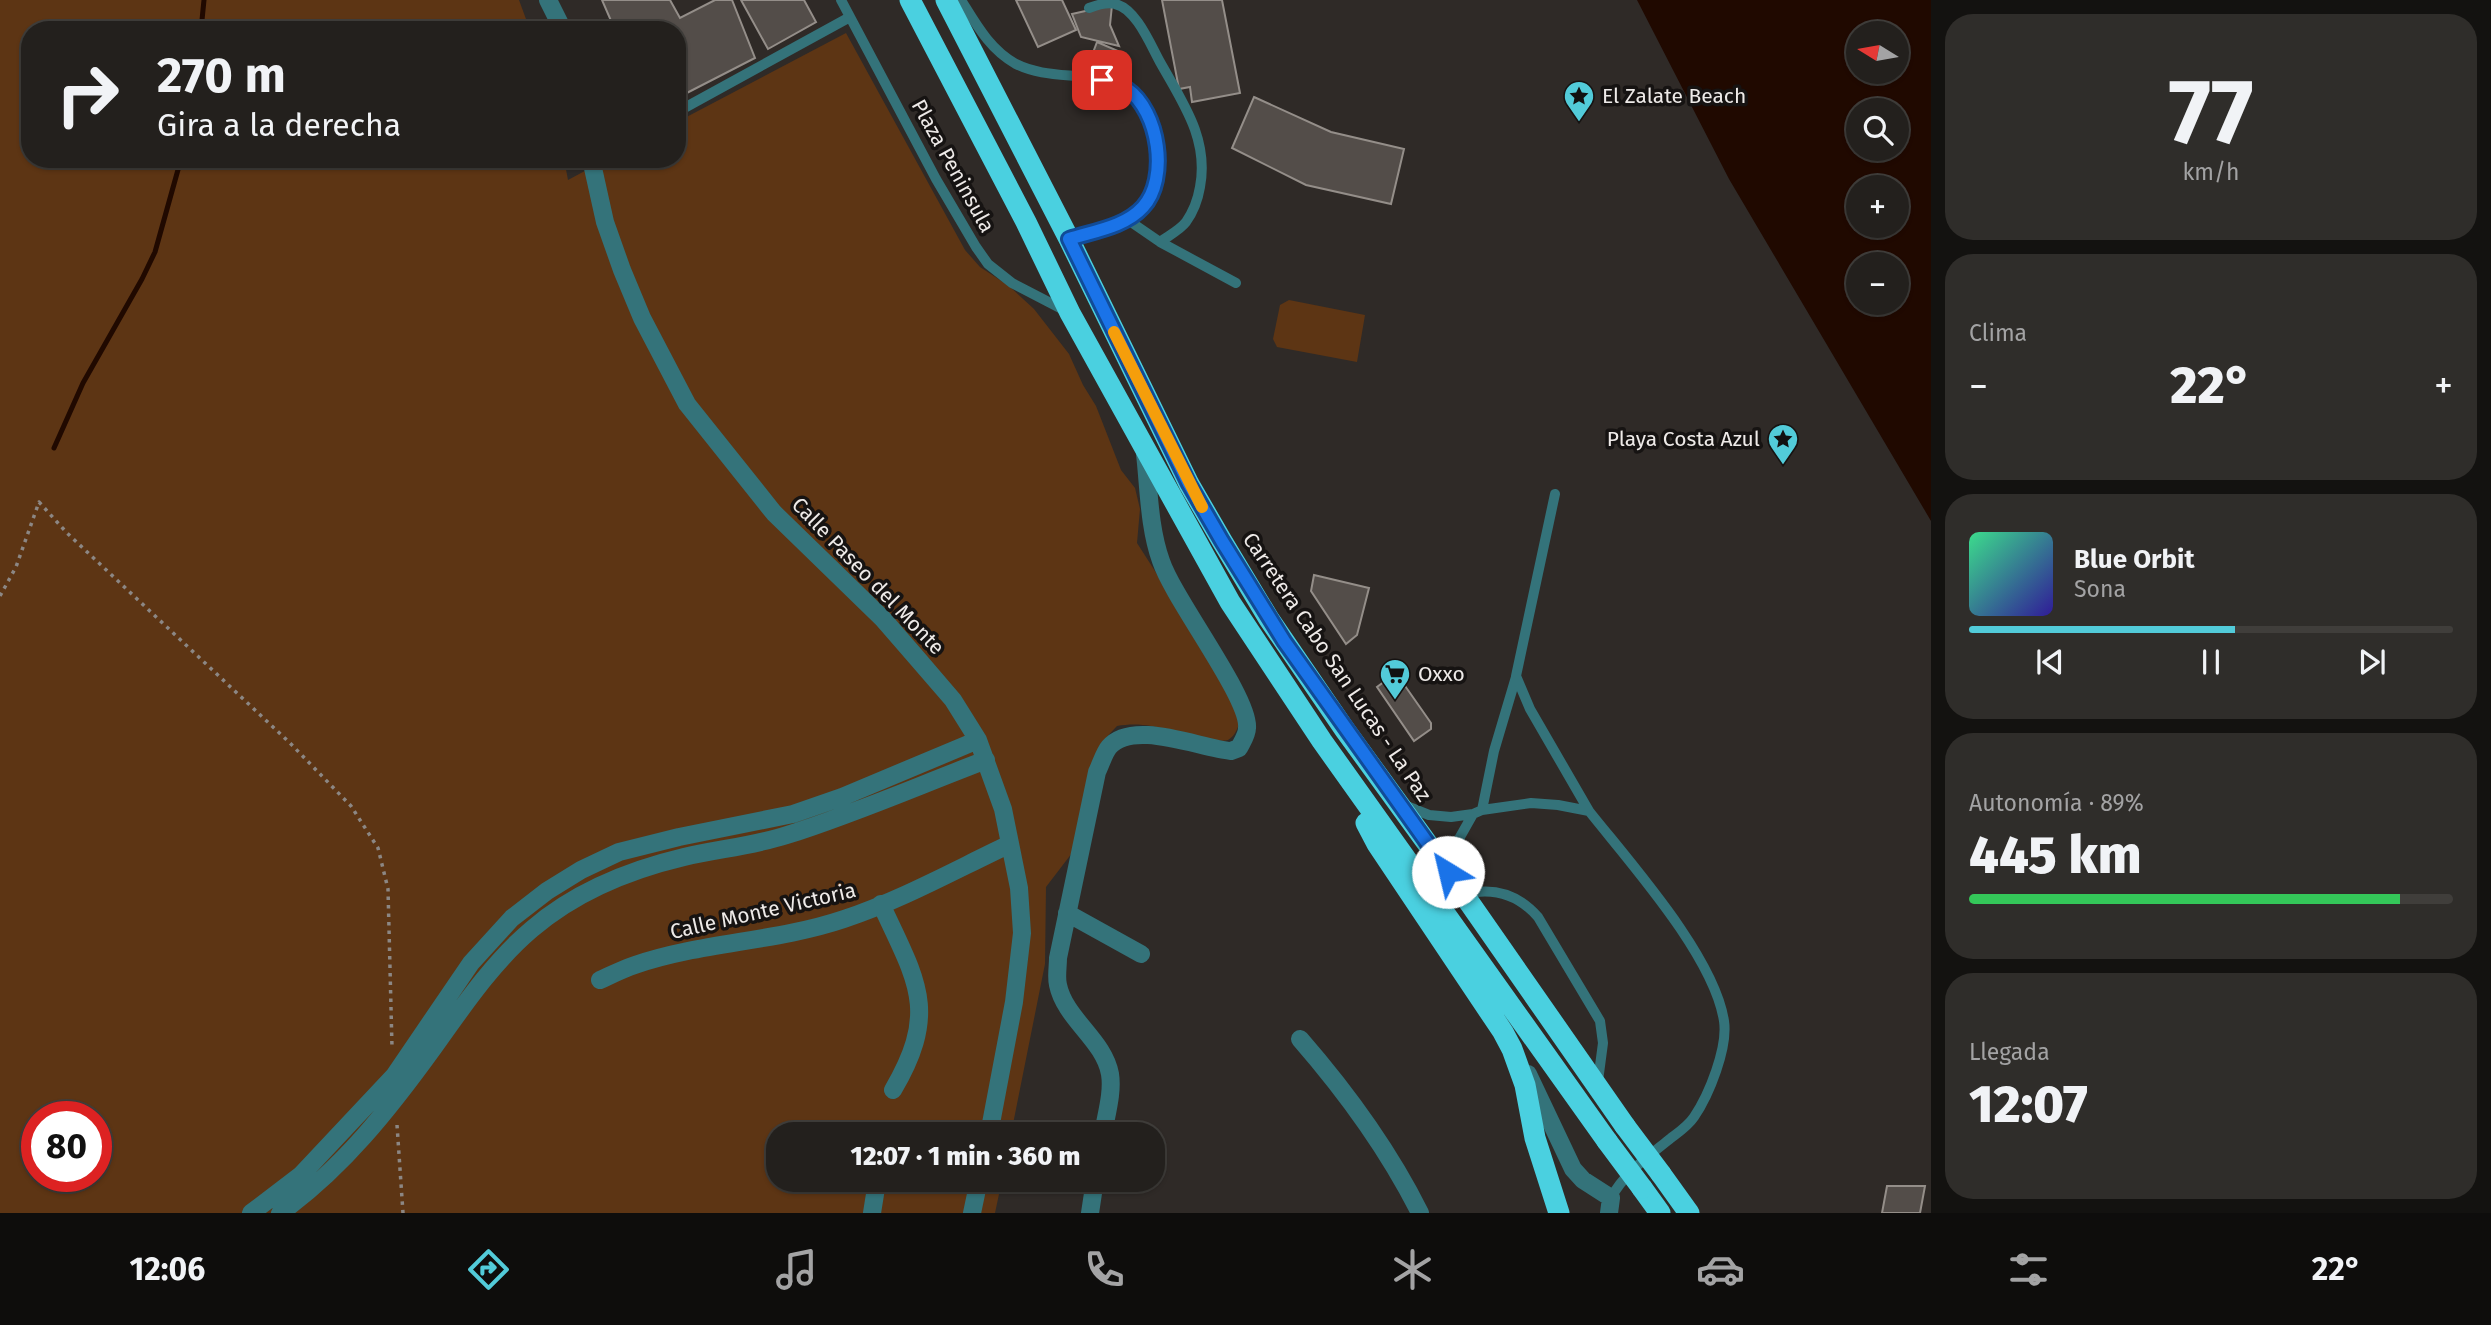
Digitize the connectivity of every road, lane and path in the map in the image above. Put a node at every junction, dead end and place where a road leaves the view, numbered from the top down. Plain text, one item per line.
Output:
1 (548, 0) edge
2 (841, 0) edge
3 (910, 0) edge
4 (946, 0) edge
5 (961, 0) edge
6 (1089, 8) dead end
7 (850, 18) junction
8 (558, 21) edge
9 (686, 107) edge
10 (593, 168) edge
11 (1128, 220) junction
12 (1069, 239) junction
13 (1160, 242) junction
14 (1236, 283) dead end
15 (1070, 313) junction
16 (1145, 447) junction
17 (1555, 494) dead end
18 (0, 596) edge
19 (1516, 677) junction
20 (978, 740) junction
21 (1322, 741) junction
22 (986, 760) junction
23 (1398, 803) junction
24 (1589, 811) junction
25 (1478, 812) junction
26 (679, 837) junction
27 (1010, 844) junction
28 (684, 857) junction
29 (1448, 872) junction
30 (1462, 895) junction
31 (881, 904) junction
32 (1067, 913) junction
33 (1141, 954) dead end
34 (600, 980) dead end
35 (1503, 1032) junction
36 (1300, 1039) dead end
37 (394, 1076) junction
38 (1597, 1086) junction
39 (893, 1090) dead end
40 (395, 1099) junction
41 (991, 1122) edge
42 (1105, 1122) edge
43 (875, 1192) edge
44 (976, 1192) edge
45 (1093, 1192) edge
46 (1610, 1206) edge
47 (251, 1213) edge
48 (280, 1213) edge
49 (403, 1213) edge
50 (872, 1213) edge
51 (972, 1213) edge
52 (1090, 1213) edge
53 (1420, 1213) edge
54 (1559, 1213) edge
55 (1660, 1213) edge
56 (1689, 1213) edge

1 - 8 street
2 - 7 lane, Plaza Peninsula
3 - 15 highway
4 - 12 highway, Carretera Cabo San Lucas - La Paz
5 - 11 lane
6 - 13 lane
7 - 9 lane
7 - 15 lane, Plaza Peninsula
10 - 20 street, Calle Paseo del Monte
11 - 12 lane
11 - 13 lane
12 - 23 highway, Carretera Cabo San Lucas - La Paz
13 - 14 lane
15 - 16 highway
16 - 21 highway
16 - 32 street
17 - 19 lane
18 - 37 path
19 - 24 lane
19 - 25 lane
20 - 22 street, Calle Paseo del Monte
20 - 26 street
21 - 35 highway
21 - 55 highway, bridge
22 - 27 street, Calle Paseo del Monte
22 - 28 street
23 - 25 lane
23 - 29 highway, Carretera Cabo San Lucas - La Paz
24 - 25 lane
24 - 46 lane
25 - 29 lane
26 - 28 street
26 - 37 street
27 - 31 street, Calle Monte Victoria
27 - 41 street, Calle Paseo del Monte
28 - 40 street
29 - 30 highway, Carretera Cabo San Lucas - La Paz
30 - 38 highway, Carretera Cabo San Lucas - La Paz
30 - 38 lane
31 - 34 street, Calle Monte Victoria
31 - 39 street
32 - 33 street
32 - 42 street
35 - 46 street
35 - 54 highway
36 - 53 street
37 - 47 street
38 - 56 highway, Carretera Cabo San Lucas - La Paz, bridge
40 - 48 street
40 - 49 path
43 - 50 street
44 - 51 street
45 - 52 street

